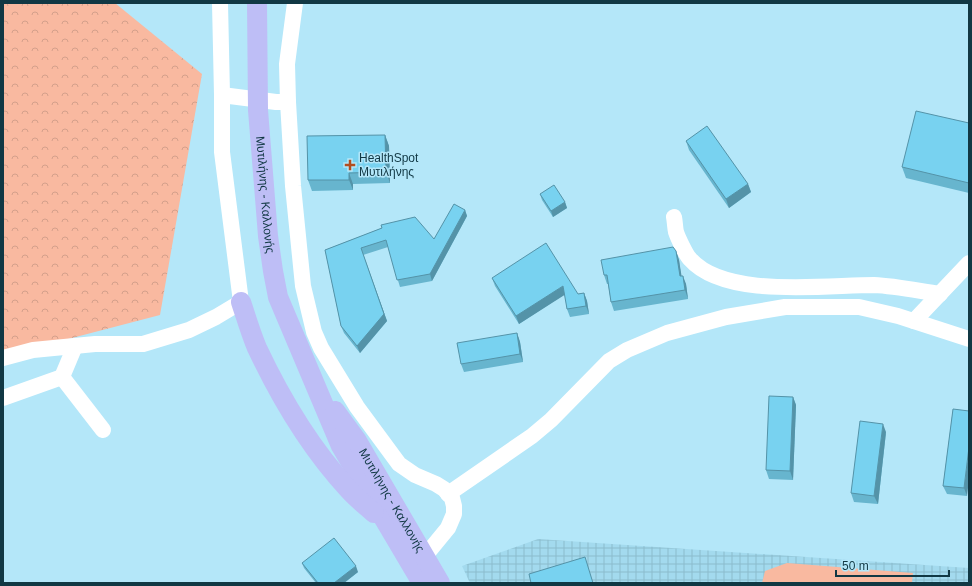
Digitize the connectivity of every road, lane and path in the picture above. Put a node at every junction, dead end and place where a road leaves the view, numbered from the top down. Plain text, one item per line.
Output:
1 (220, 3) edge
2 (257, 3) edge
3 (295, 3) edge
4 (228, 96) junction
5 (282, 102) junction
6 (674, 217) dead end
7 (969, 263) edge
8 (940, 294) junction
9 (241, 302) junction
10 (914, 321) junction
11 (969, 339) edge
12 (75, 346) junction
13 (3, 358) edge
14 (62, 377) junction
15 (313, 380) junction
16 (3, 398) edge
17 (103, 430) dead end
18 (448, 494) junction
19 (387, 524) junction
20 (414, 554) junction
21 (422, 583) edge
22 (440, 583) edge

1 - 4 street
2 - 15 main road, Μυτιλήνης - Καλλονής
3 - 5 street
4 - 5 street
4 - 9 street
5 - 18 street
6 - 8 street
7 - 8 street
8 - 10 street
9 - 12 street
9 - 19 main road
10 - 11 street
10 - 18 street
12 - 13 street
12 - 14 street
14 - 16 street
14 - 17 street
15 - 19 main road, Μυτιλήνης - Καλλονής
15 - 20 main road, Μυτιλήνης - Καλλονής
18 - 20 street
19 - 20 main road, Μυτιλήνης - Καλλονής
20 - 21 main road, Μυτιλήνης - Καλλονής
20 - 22 main road, Μυτιλήνης - Καλλονής

